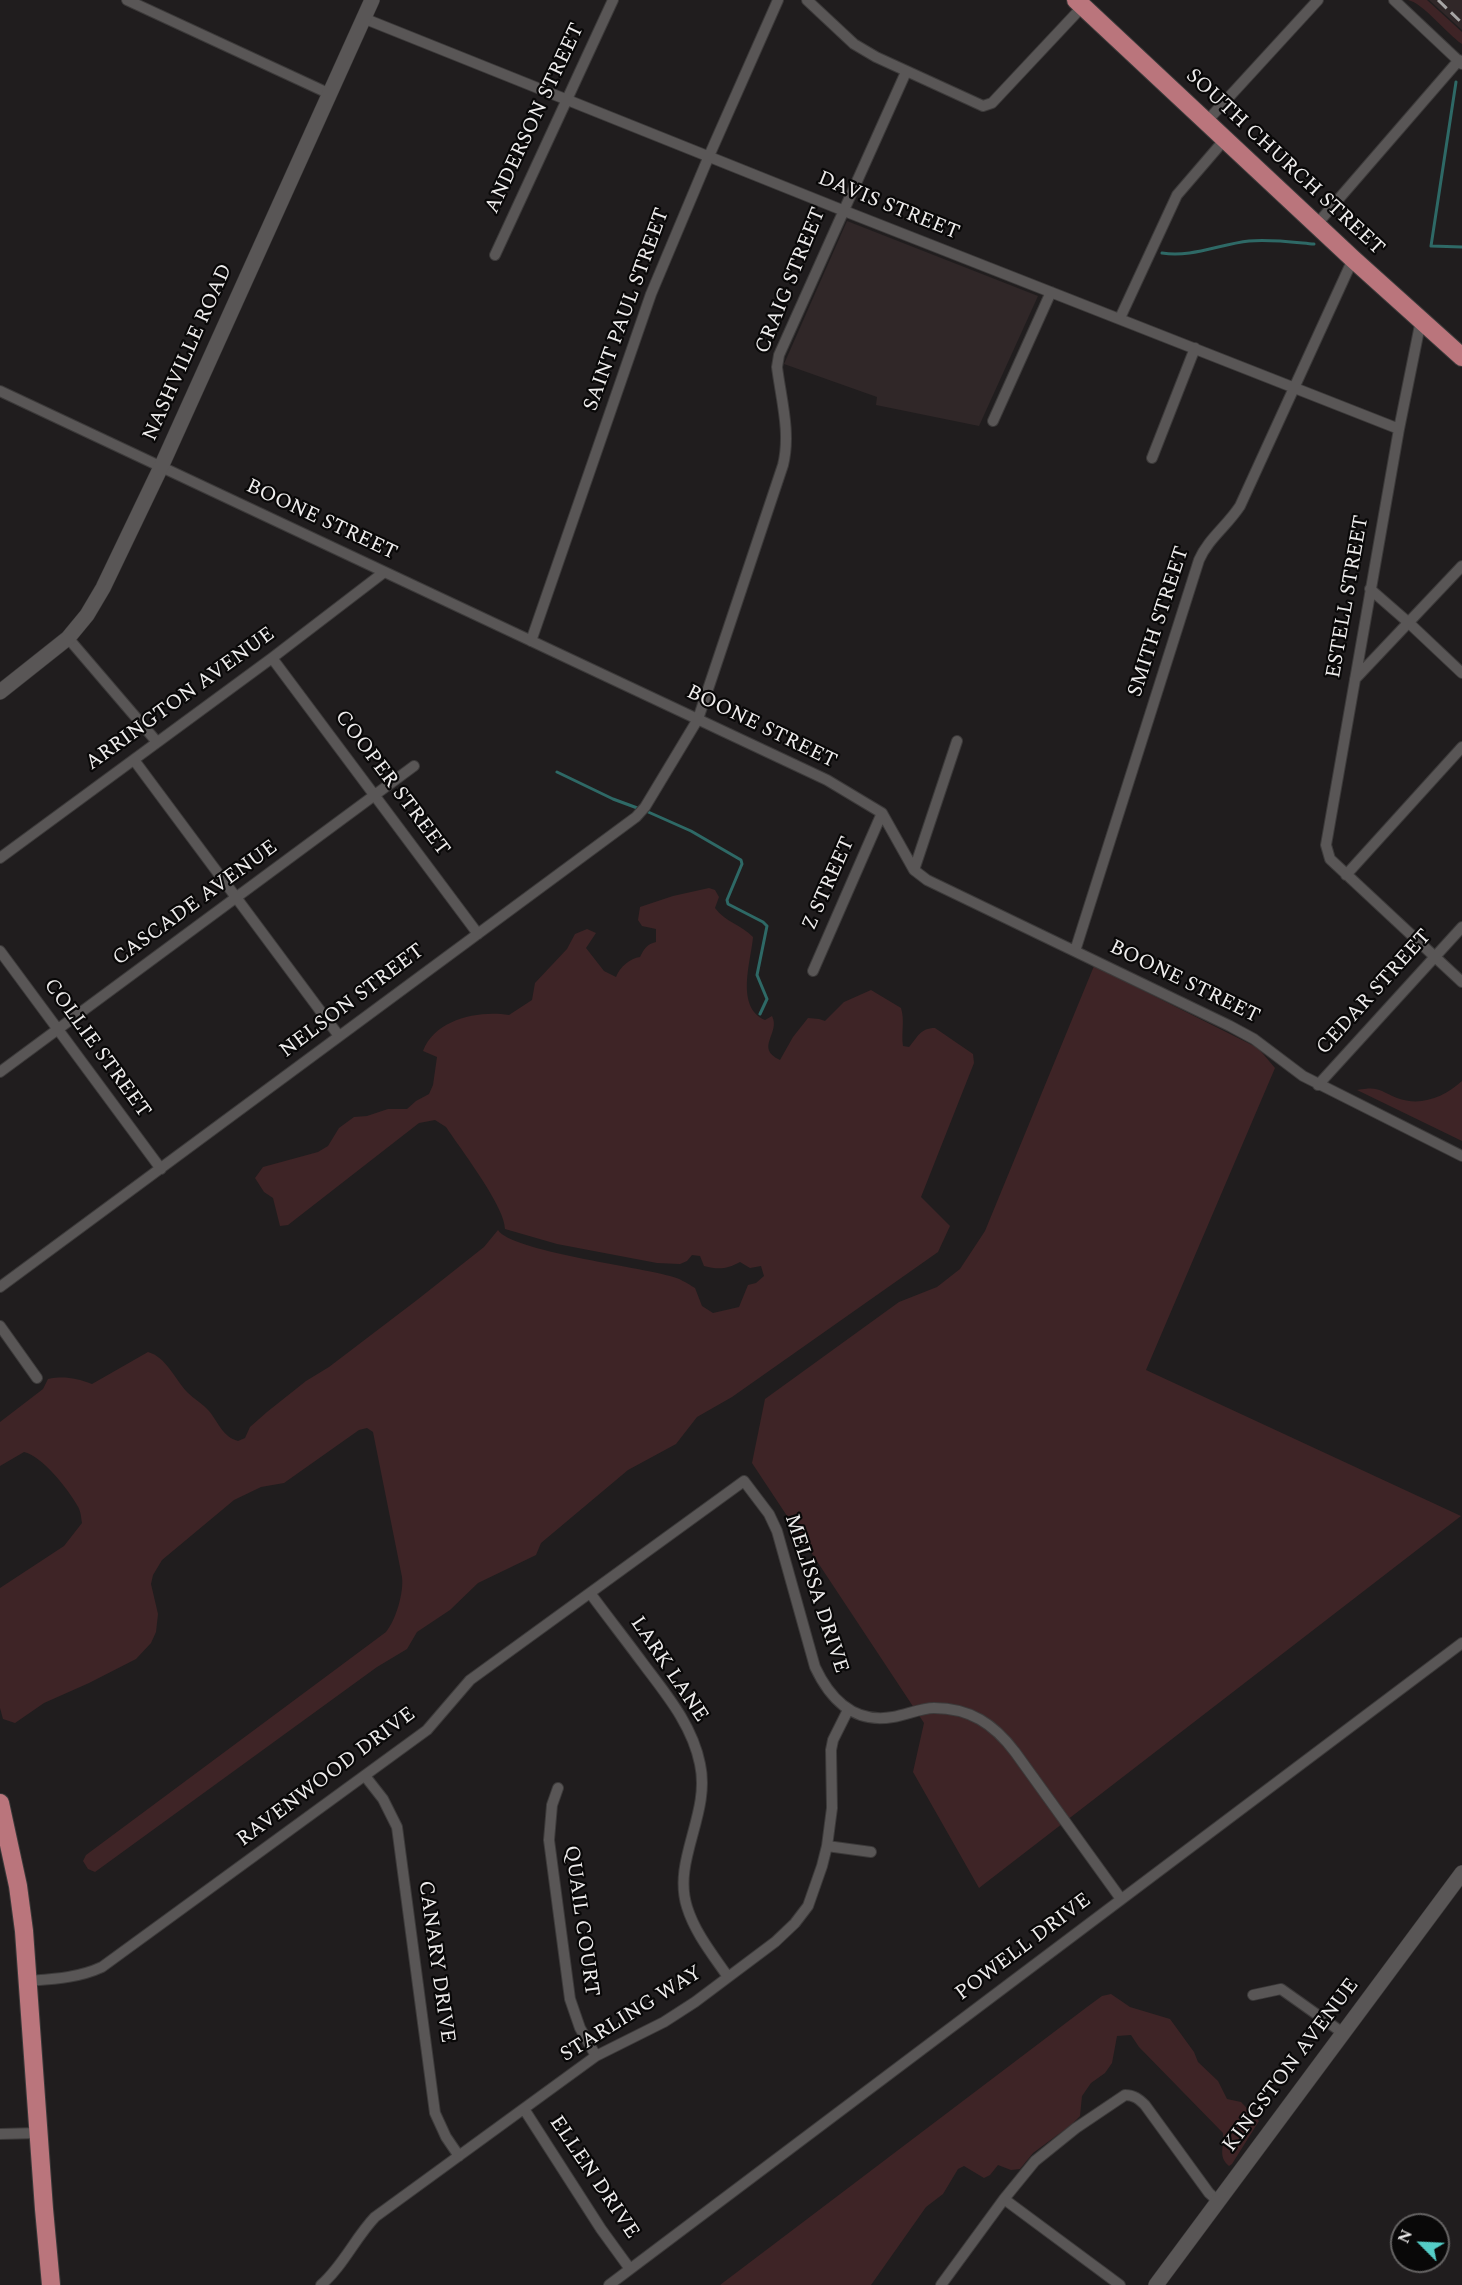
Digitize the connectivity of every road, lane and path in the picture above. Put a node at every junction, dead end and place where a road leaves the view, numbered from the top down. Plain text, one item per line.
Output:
1 (127, 0) edge
2 (372, 0) edge
3 (613, 0) edge
4 (778, 0) edge
5 (807, 0) edge
6 (1318, 0) edge
7 (1394, 0) edge
8 (1079, 3) edge
9 (363, 18) junction
10 (1460, 62) edge
11 (906, 72) junction
12 (330, 93) junction
13 (566, 98) junction
14 (1207, 121) junction
15 (1226, 138) junction
16 (709, 156) junction
17 (842, 210) junction
18 (1317, 224) junction
19 (495, 255) dead end
20 (1353, 259) junction
21 (1051, 292) junction
22 (1120, 318) junction
23 (1421, 320) junction
24 (1195, 348) junction
25 (1462, 357) edge
26 (1293, 387) junction
27 (0, 391) edge
28 (993, 421) dead end
29 (1398, 429) junction
30 (1152, 459) dead end
31 (161, 467) junction
32 (1462, 566) edge
33 (383, 573) junction
34 (1370, 589) junction
35 (1409, 622) junction
36 (68, 638) junction
37 (531, 641) junction
38 (272, 658) junction
39 (1462, 673) edge
40 (1355, 679) junction
41 (0, 692) edge
42 (698, 719) junction
43 (957, 741) dead end
44 (157, 742) junction
45 (1462, 747) edge
46 (134, 759) junction
47 (414, 766) dead end
48 (376, 797) junction
49 (882, 813) junction
50 (0, 858) edge
51 (914, 870) junction
52 (1346, 875) junction
53 (236, 897) junction
54 (1462, 927) edge
55 (478, 934) junction
56 (0, 951) edge
57 (1075, 951) junction
58 (1434, 956) junction
59 (813, 971) dead end
60 (1462, 982) edge
61 (58, 1030) junction
62 (339, 1036) junction
63 (0, 1072) edge
64 (1318, 1085) junction
65 (1462, 1156) edge
66 (161, 1169) junction
67 (0, 1287) edge
68 (0, 1326) edge
69 (37, 1377) dead end
70 (744, 1481) joint
71 (590, 1593) junction
72 (1462, 1643) edge
73 (848, 1710) junction
74 (365, 1776) junction
75 (558, 1788) dead end
76 (0, 1803) edge
77 (827, 1846) junction
78 (871, 1852) dead end
79 (1462, 1873) edge
80 (1121, 1899) junction
81 (728, 1977) junction
82 (28, 1981) junction
83 (1253, 1995) dead end
84 (1344, 2033) junction
85 (596, 2056) junction
86 (524, 2109) junction
87 (38, 2133) junction
88 (0, 2134) edge
89 (459, 2156) junction
90 (1004, 2199) junction
91 (1218, 2201) junction
92 (630, 2269) junction
93 (51, 2285) edge
94 (321, 2285) edge
95 (609, 2285) edge
96 (941, 2285) edge
97 (1120, 2285) edge
98 (1156, 2285) edge

1 - 12 street
2 - 9 main road, NASHVILLE ROAD
3 - 13 street, ANDERSON STREET
4 - 16 street, SAINT PAUL STREET
5 - 11 street
6 - 14 street
7 - 10 street
8 - 11 street
8 - 14 main road, SOUTH CHURCH STREET
9 - 12 main road, NASHVILLE ROAD
9 - 13 street, DAVIS STREET
10 - 18 street
11 - 17 street, CRAIG STREET
12 - 31 main road, NASHVILLE ROAD
13 - 16 street, DAVIS STREET
13 - 19 street, ANDERSON STREET
14 - 15 main road, SOUTH CHURCH STREET
15 - 18 main road, SOUTH CHURCH STREET
15 - 22 street
16 - 17 street, DAVIS STREET
16 - 37 street, SAINT PAUL STREET
17 - 21 street, DAVIS STREET
17 - 42 street, CRAIG STREET
18 - 20 main road, SOUTH CHURCH STREET
20 - 23 main road, SOUTH CHURCH STREET
20 - 26 street, SMITH STREET
21 - 22 street, DAVIS STREET
21 - 28 street
22 - 24 street, DAVIS STREET
23 - 25 main road, SOUTH CHURCH STREET
23 - 29 street, ESTELL STREET
24 - 26 street, DAVIS STREET
24 - 30 street
26 - 29 street, DAVIS STREET
26 - 57 street, SMITH STREET
27 - 31 street, BOONE STREET
29 - 34 street, ESTELL STREET
31 - 33 street, BOONE STREET
31 - 36 main road, NASHVILLE ROAD
32 - 35 street
33 - 37 street, BOONE STREET
33 - 38 street, ARRINGTON AVENUE
34 - 35 street
34 - 40 street, ESTELL STREET
35 - 39 street
35 - 40 street
36 - 41 main road, NASHVILLE ROAD
36 - 44 street
37 - 42 street, BOONE STREET
38 - 44 street, ARRINGTON AVENUE
38 - 48 street, COOPER STREET
40 - 52 street, ESTELL STREET
42 - 49 street, BOONE STREET
42 - 55 street, NELSON STREET
43 - 51 street
44 - 46 street, ARRINGTON AVENUE
45 - 52 street
46 - 50 street, ARRINGTON AVENUE
46 - 53 street
47 - 48 street, CASCADE AVENUE
48 - 53 street, CASCADE AVENUE
48 - 55 street, COOPER STREET
49 - 51 street, BOONE STREET
49 - 59 street, Z STREET
51 - 57 street, BOONE STREET
52 - 58 street, ESTELL STREET
53 - 61 street, CASCADE AVENUE
53 - 62 street
54 - 58 street, CEDAR STREET
55 - 62 street, NELSON STREET
56 - 61 street, COLLIE STREET
57 - 64 street, BOONE STREET
58 - 60 street, ESTELL STREET
58 - 64 street, CEDAR STREET
61 - 63 street, CASCADE AVENUE
61 - 66 street, COLLIE STREET
62 - 66 street, NELSON STREET
64 - 65 street, BOONE STREET
66 - 67 street, NELSON STREET
68 - 69 street
70 - 71 street, RAVENWOOD DRIVE
70 - 73 street, MELISSA DRIVE
71 - 74 street, RAVENWOOD DRIVE
71 - 81 street, LARK LANE
72 - 80 street, POWELL DRIVE
73 - 77 street, STARLING WAY
73 - 80 street, MELISSA DRIVE
74 - 82 street, RAVENWOOD DRIVE
74 - 89 street, CANARY DRIVE
75 - 85 street, QUAIL COURT
76 - 82 main road
77 - 78 street
77 - 81 street, STARLING WAY
79 - 84 main road, KINGSTON AVENUE
80 - 92 street, POWELL DRIVE
81 - 85 street, STARLING WAY
82 - 87 main road
83 - 84 street
84 - 91 main road, KINGSTON AVENUE
85 - 86 street, STARLING WAY
86 - 89 street, STARLING WAY
86 - 92 street, ELLEN DRIVE
87 - 88 street
87 - 93 main road
89 - 94 street, STARLING WAY
90 - 91 street
90 - 96 street
90 - 97 street
91 - 98 main road, KINGSTON AVENUE
92 - 95 street, POWELL DRIVE

